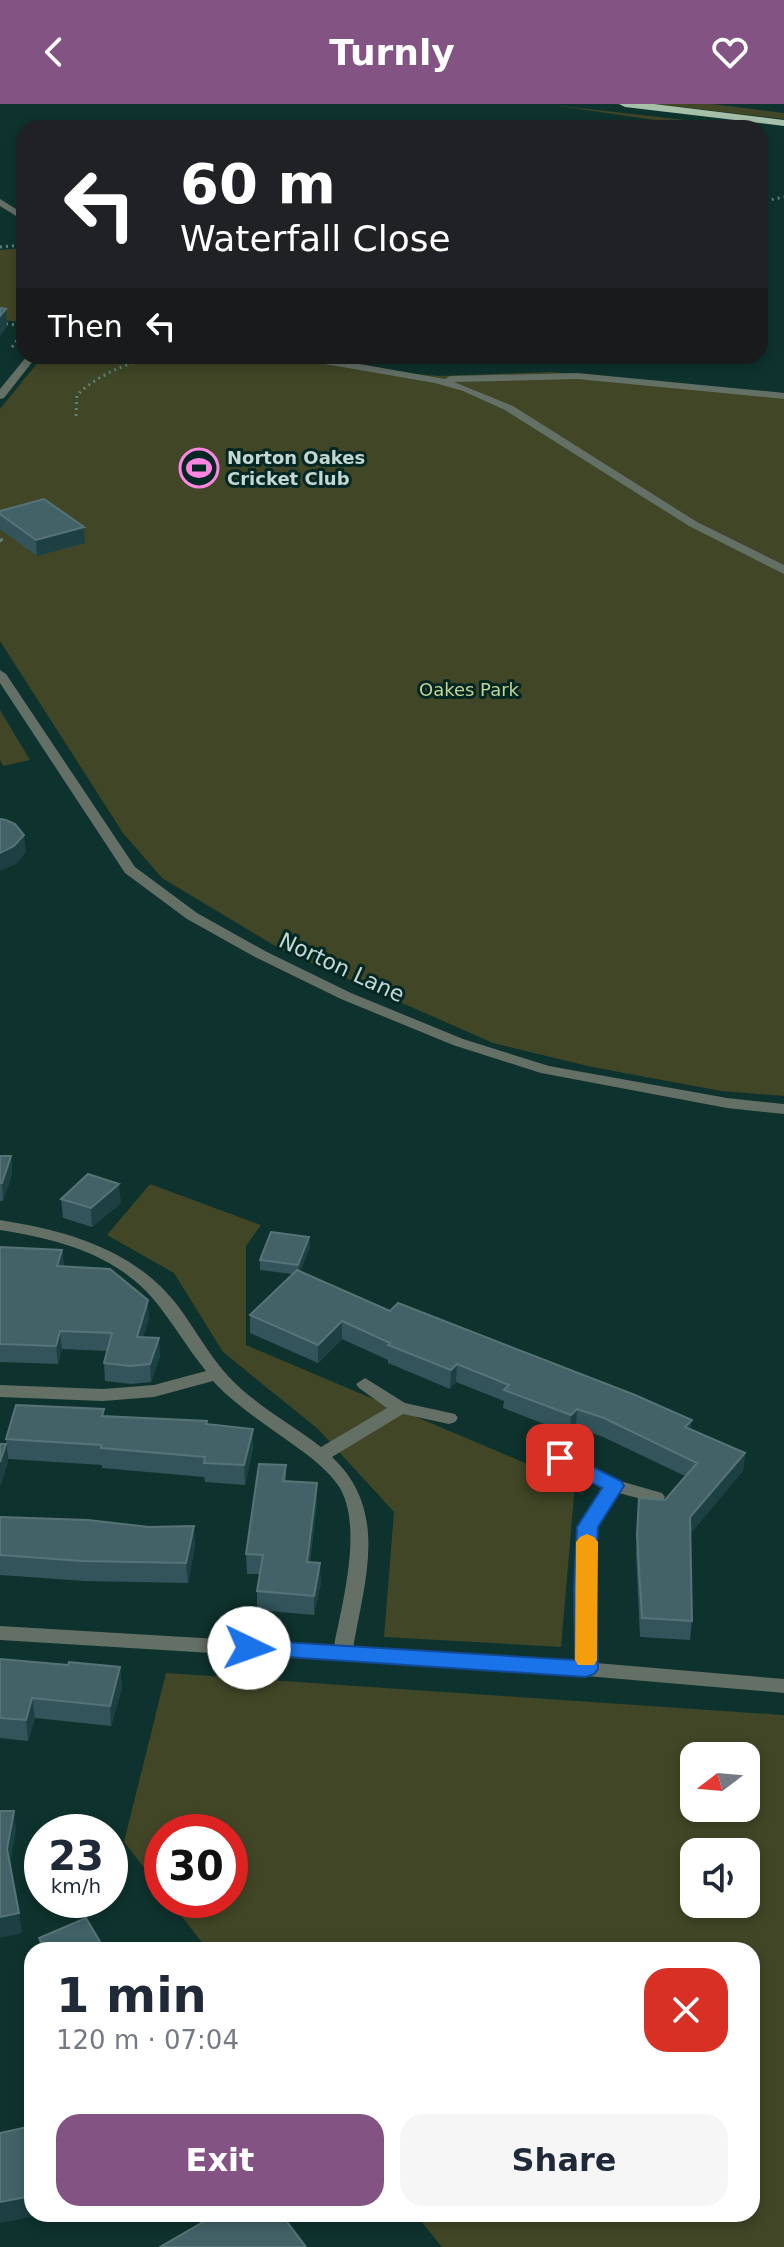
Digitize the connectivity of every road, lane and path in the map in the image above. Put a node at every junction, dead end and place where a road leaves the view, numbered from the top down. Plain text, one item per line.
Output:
1 (625, 104) edge
2 (739, 104) edge
3 (784, 109) edge
4 (759, 120) edge
5 (26, 364) edge
6 (124, 364) edge
7 (343, 364) edge
8 (436, 380) junction
9 (0, 396) edge
10 (784, 396) edge
11 (76, 416) dead end
12 (784, 570) edge
13 (0, 674) edge
14 (784, 1109) edge
15 (0, 1225) edge
16 (214, 1375) junction
17 (365, 1384) dead end
18 (0, 1391) edge
19 (400, 1408) junction
20 (449, 1418) dead end
21 (320, 1456) junction
22 (560, 1458) dead end
23 (614, 1486) junction
24 (656, 1497) edge
25 (0, 1633) edge
26 (342, 1654) junction
27 (586, 1669) junction
28 (784, 1686) edge

1 - 4 highway
2 - 3 highway
5 - 9 street
6 - 11 path
7 - 8 street
8 - 10 street
8 - 12 street
13 - 14 street, Norton Lane
15 - 16 street
16 - 18 street
16 - 21 street
17 - 19 street
19 - 20 street
19 - 21 street
21 - 26 street
22 - 23 street
23 - 24 street
23 - 27 street
25 - 26 street
26 - 27 street
27 - 28 street

